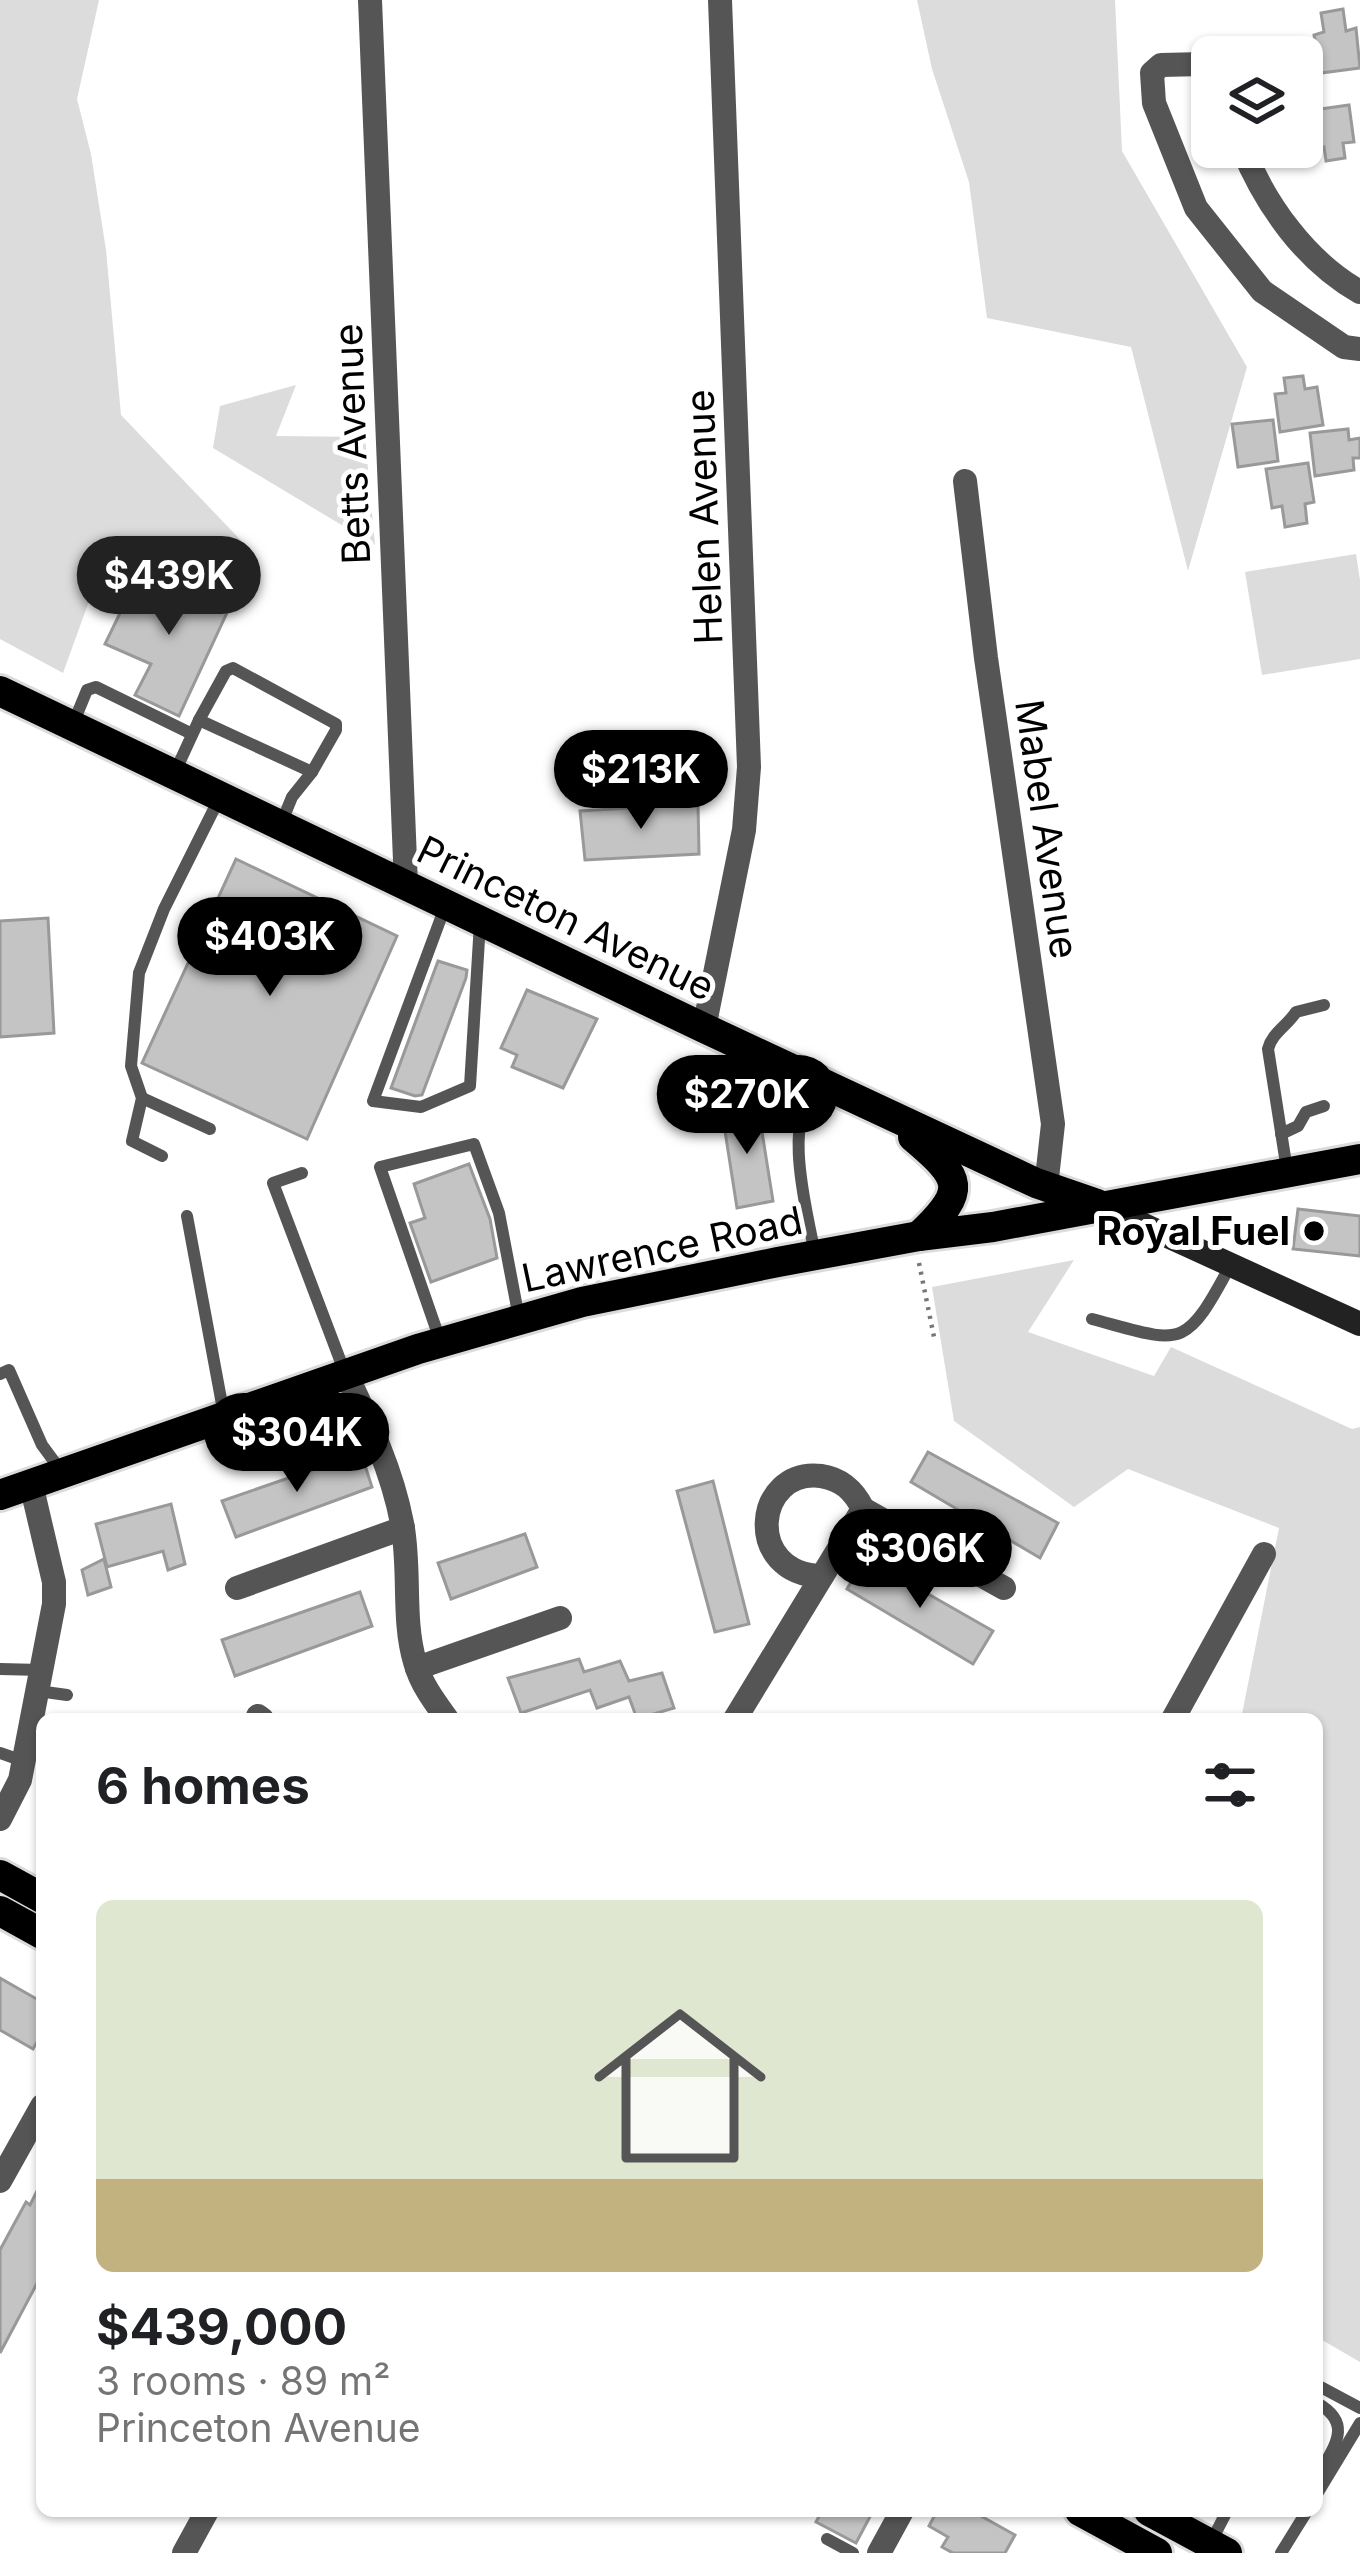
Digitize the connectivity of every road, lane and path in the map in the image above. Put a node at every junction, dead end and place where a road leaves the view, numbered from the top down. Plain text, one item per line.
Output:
1 (370, 0) edge
2 (721, 0) edge
3 (1191, 64) edge
4 (1252, 168) edge
5 (1360, 292) edge
6 (1360, 349) edge
7 (965, 482) dead end
8 (0, 691) edge
9 (200, 720) junction
10 (72, 725) junction
11 (192, 734) junction
12 (312, 772) junction
13 (174, 773) junction
14 (221, 796) junction
15 (281, 825) junction
16 (406, 885) junction
17 (446, 905) junction
18 (480, 920) junction
19 (1324, 1005) dead end
20 (704, 1028) junction
21 (818, 1081) junction
22 (142, 1098) junction
23 (1324, 1106) dead end
24 (881, 1110) junction
25 (210, 1129) dead end
26 (1281, 1134) junction
27 (162, 1156) dead end
28 (1360, 1159) edge
29 (1287, 1172) junction
30 (302, 1173) dead end
31 (1046, 1187) junction
32 (1102, 1206) junction
33 (187, 1216) dead end
34 (919, 1250) junction
35 (815, 1255) junction
36 (1231, 1264) junction
37 (519, 1319) junction
38 (1092, 1319) dead end
39 (1360, 1324) edge
40 (441, 1342) junction
41 (935, 1342) dead end
42 (0, 1374) edge
43 (346, 1374) junction
44 (224, 1417) junction
45 (62, 1473) junction
46 (31, 1484) junction
47 (0, 1495) edge
48 (863, 1509) junction
49 (404, 1528) junction
50 (1264, 1554) dead end
51 (822, 1576) junction
52 (237, 1588) dead end
53 (1004, 1588) dead end
54 (560, 1618) dead end
55 (417, 1668) junction
56 (0, 1669) edge
57 (39, 1680) junction
58 (67, 1695) dead end
59 (443, 1713) edge
60 (739, 1713) edge
61 (1176, 1713) edge
62 (12, 1758) edge
63 (0, 1820) edge
64 (0, 1875) edge
65 (36, 1895) edge
66 (0, 1911) edge
67 (36, 1931) edge
68 (36, 2117) edge
69 (0, 2181) edge
70 (1323, 2388) edge
71 (1323, 2407) edge
72 (1360, 2408) edge
73 (1360, 2423) edge
74 (1323, 2466) edge
75 (1323, 2484) edge
76 (204, 2517) edge
77 (899, 2517) edge
78 (1091, 2517) edge
79 (1160, 2517) edge
80 (1226, 2517) edge
81 (1303, 2517) edge
82 (827, 2539) dead end
83 (1218, 2548) edge
84 (184, 2553) edge
85 (853, 2553) edge
86 (879, 2553) edge
87 (1157, 2553) edge
88 (1281, 2553) edge

1 - 16 street, Betts Avenue
2 - 20 street, Helen Avenue
3 - 6 street
4 - 5 street
7 - 31 street, Mabel Avenue
8 - 10 main road, Princeton Avenue
9 - 11 lane
9 - 12 lane
9 - 12 lane
10 - 11 lane
10 - 13 main road, Princeton Avenue
11 - 13 lane
12 - 15 lane
13 - 14 main road, Princeton Avenue
14 - 15 main road, Princeton Avenue
14 - 22 lane
15 - 16 main road, Princeton Avenue
16 - 17 main road, Princeton Avenue
17 - 18 main road, Princeton Avenue
17 - 18 lane
18 - 20 main road, Princeton Avenue
19 - 26 lane
20 - 21 main road, Princeton Avenue
21 - 24 main road, Princeton Avenue
21 - 35 lane
22 - 25 lane
22 - 27 lane
23 - 26 lane
24 - 31 main road, Princeton Avenue
24 - 34 main road
26 - 29 lane
28 - 29 main road, Lawrence Road
29 - 32 main road, Lawrence Road
30 - 43 lane
31 - 32 main road, Princeton Avenue
32 - 34 main road, Lawrence Road
32 - 36 main road
33 - 44 lane
34 - 35 main road, Lawrence Road
34 - 41 path
35 - 37 main road, Lawrence Road
36 - 38 lane
36 - 39 main road
37 - 40 main road, Lawrence Road
37 - 40 lane
40 - 43 main road, Lawrence Road
42 - 45 lane
43 - 44 main road, Lawrence Road
43 - 49 street
44 - 45 main road, Lawrence Road
45 - 46 main road, Lawrence Road
46 - 47 main road, Lawrence Road
46 - 57 street
48 - 51 street
48 - 51 street
48 - 53 street
49 - 52 street
49 - 55 street
50 - 61 street
51 - 60 street
54 - 55 street
55 - 59 street
56 - 57 lane
57 - 58 lane
57 - 62 street
62 - 63 street
64 - 65 main road
66 - 67 main road
68 - 69 street
70 - 72 lane
71 - 74 lane
73 - 75 lane
76 - 84 street
77 - 86 street
78 - 87 main road
79 - 83 main road
80 - 83 lane
81 - 88 lane
82 - 85 lane

